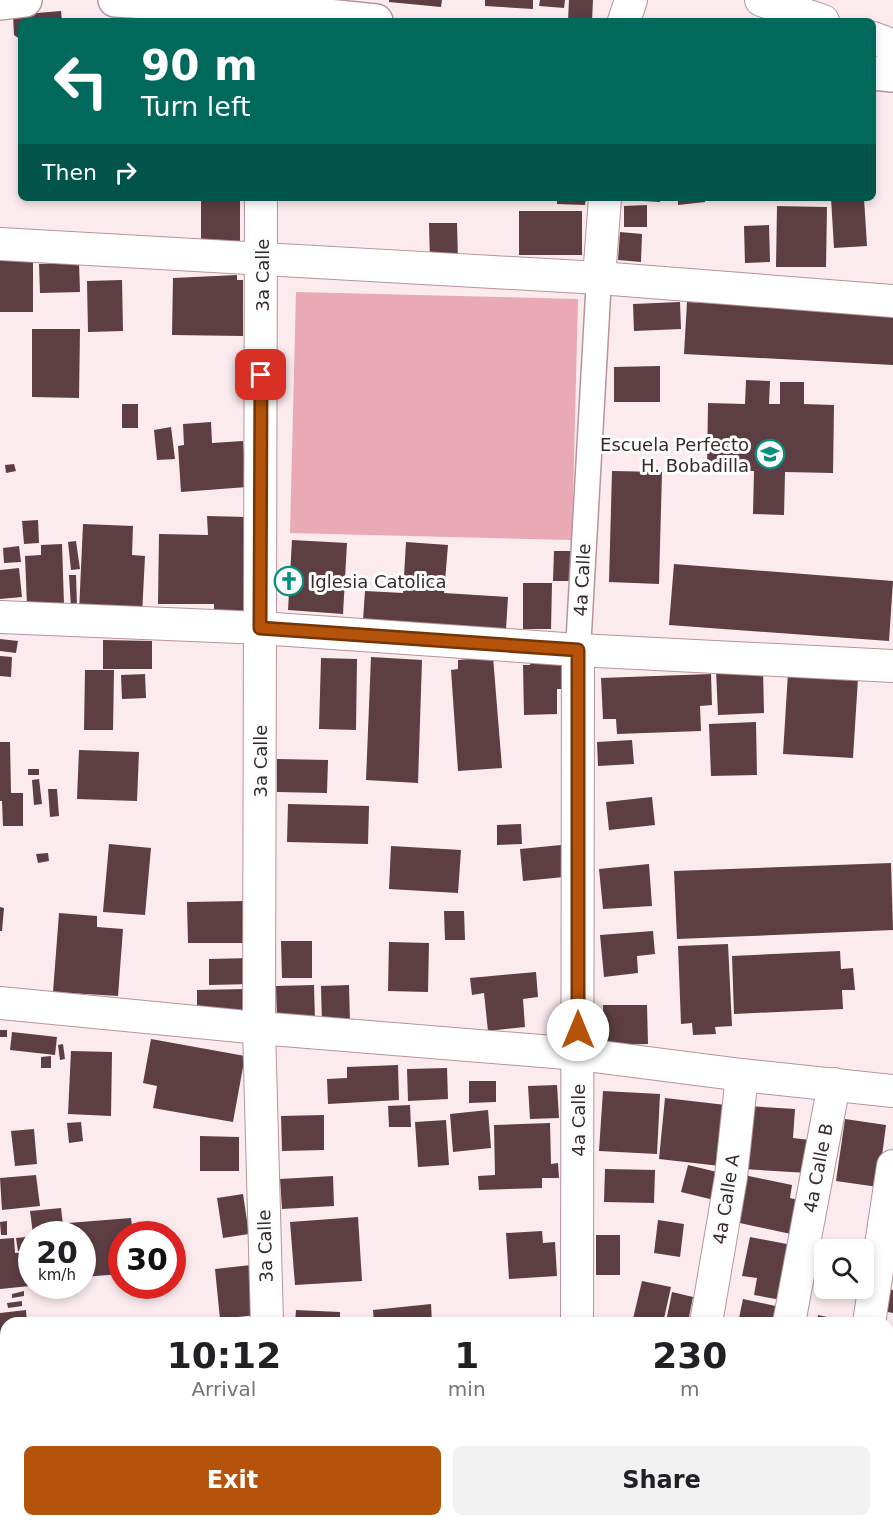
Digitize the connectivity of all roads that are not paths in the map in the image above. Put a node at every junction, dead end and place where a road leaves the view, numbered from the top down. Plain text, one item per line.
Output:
1 (25, 0) edge
2 (115, 0) edge
3 (631, 0) edge
4 (761, 0) edge
5 (0, 3) edge
6 (260, 10) edge
7 (344, 18) edge
8 (625, 18) edge
9 (814, 18) edge
10 (876, 39) edge
11 (893, 48) edge
12 (876, 73) edge
13 (893, 75) edge
14 (261, 201) edge
15 (605, 201) edge
16 (0, 244) edge
17 (262, 260) junction
18 (599, 278) junction
19 (893, 302) edge
20 (0, 617) edge
21 (260, 628) junction
22 (578, 650) junction
23 (893, 666) edge
24 (0, 1003) edge
25 (259, 1028) junction
26 (578, 1054) junction
27 (742, 1076) junction
28 (834, 1084) junction
29 (893, 1091) edge
30 (893, 1166) edge
31 (267, 1317) edge
32 (577, 1317) edge
33 (707, 1317) edge
34 (790, 1317) edge
35 (870, 1317) edge

1 - 5 street
2 - 6 street
3 - 8 street
4 - 9 street
6 - 7 street
10 - 11 street
12 - 13 street
14 - 17 street, 3a Calle
15 - 18 street, 4a Calle
16 - 17 street
17 - 18 street
17 - 21 street, 3a Calle
18 - 19 street
18 - 22 street, 4a Calle
20 - 21 street
21 - 22 street
21 - 25 street, 3a Calle
22 - 23 street
22 - 26 street, 4a Calle
24 - 25 street
25 - 26 street
25 - 31 street, 3a Calle
26 - 27 street
26 - 32 street, 4a Calle
27 - 28 street
27 - 33 street, 4a Calle A
28 - 29 street
28 - 34 street, 4a Calle B
30 - 35 street

